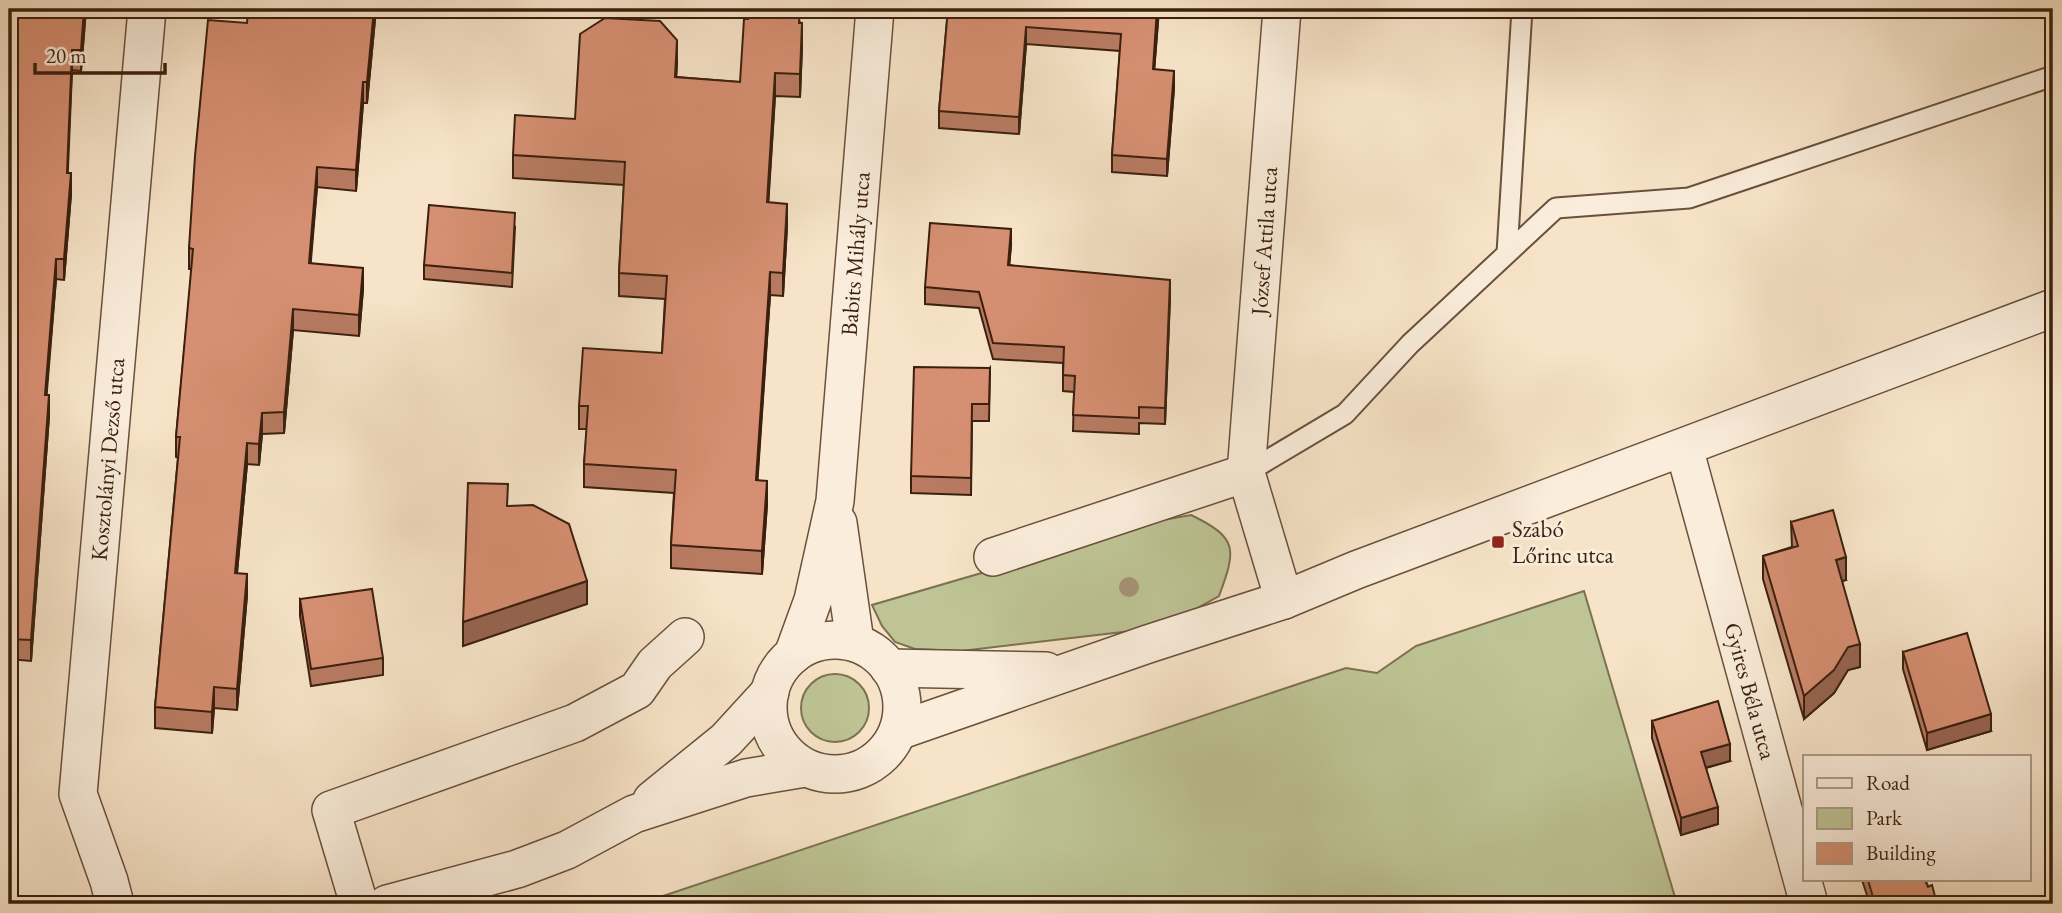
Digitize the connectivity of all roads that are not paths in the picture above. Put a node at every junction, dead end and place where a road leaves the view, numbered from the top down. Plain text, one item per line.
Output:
1 (147, 9) edge
2 (875, 9) edge
3 (1282, 9) edge
4 (1522, 9) edge
5 (2053, 76) edge
6 (1507, 254) junction
7 (2053, 308) edge
8 (1684, 448) junction
9 (1246, 473) junction
10 (835, 501) junction
11 (993, 557) dead end
12 (1284, 600) junction
13 (685, 638) dead end
14 (855, 642) junction
15 (793, 655) junction
16 (889, 668) junction
17 (1068, 671) junction
18 (770, 692) junction
19 (898, 731) junction
20 (805, 768) junction
21 (634, 814) junction
22 (115, 904) edge
23 (359, 904) edge
24 (387, 904) edge
25 (1809, 904) edge

1 - 22 street, Kosztolányi Dezső utca
2 - 10 street, Babits Mihály utca
3 - 9 street, József Attila utca
4 - 6 lane
5 - 6 lane
6 - 9 lane
7 - 8 street
8 - 12 street
8 - 25 street, Gyires Béla utca
9 - 11 street
9 - 12 street
10 - 14 street, Babits Mihály utca
10 - 15 street, Babits Mihály utca
12 - 17 street
13 - 23 street
14 - 15 street
14 - 16 street
15 - 18 street
16 - 17 street
16 - 19 street
17 - 19 street
18 - 20 street
18 - 21 street
19 - 20 street
20 - 21 street
21 - 24 street

